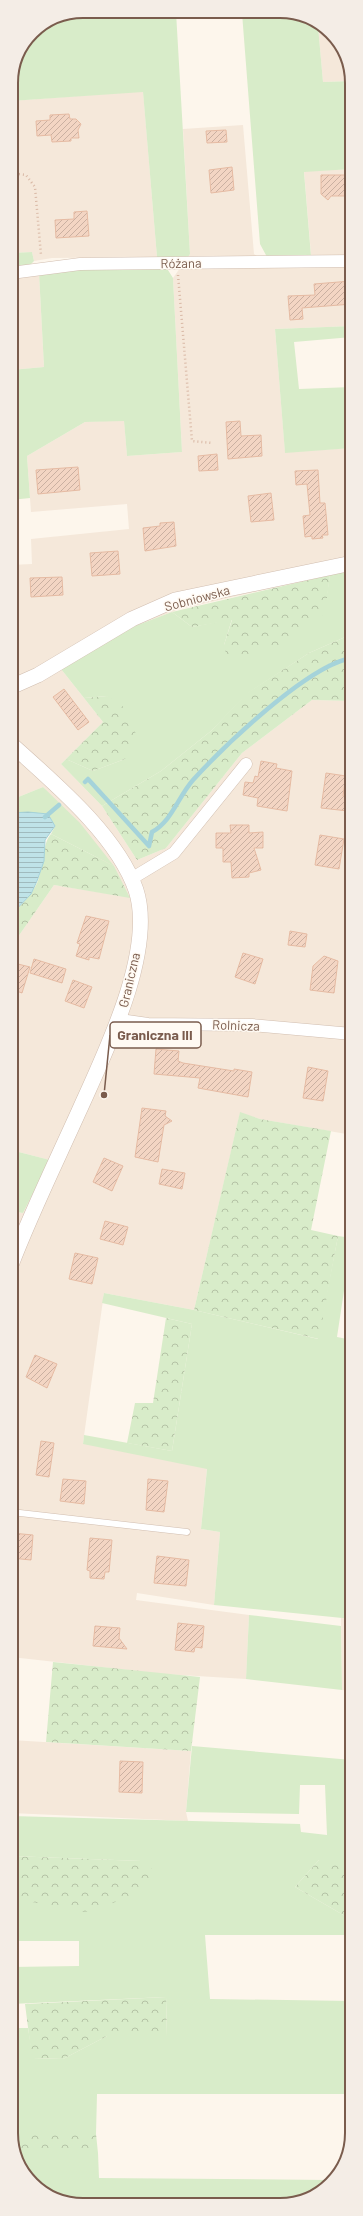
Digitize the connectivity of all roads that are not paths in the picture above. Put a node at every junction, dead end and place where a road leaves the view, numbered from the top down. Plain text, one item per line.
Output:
1 (345, 261) edge
2 (18, 272) edge
3 (345, 564) edge
4 (18, 684) edge
5 (18, 750) edge
6 (246, 764) dead end
7 (131, 879) junction
8 (120, 1020) junction
9 (345, 1033) edge
10 (18, 1249) edge
11 (18, 1513) edge
12 (187, 1532) dead end

1 - 2 street, Różana
3 - 4 street, Sobniowska
5 - 7 street, Graniczna
6 - 7 street
7 - 8 street, Graniczna
8 - 9 street, Rolnicza
8 - 10 street, Graniczna
11 - 12 lane

